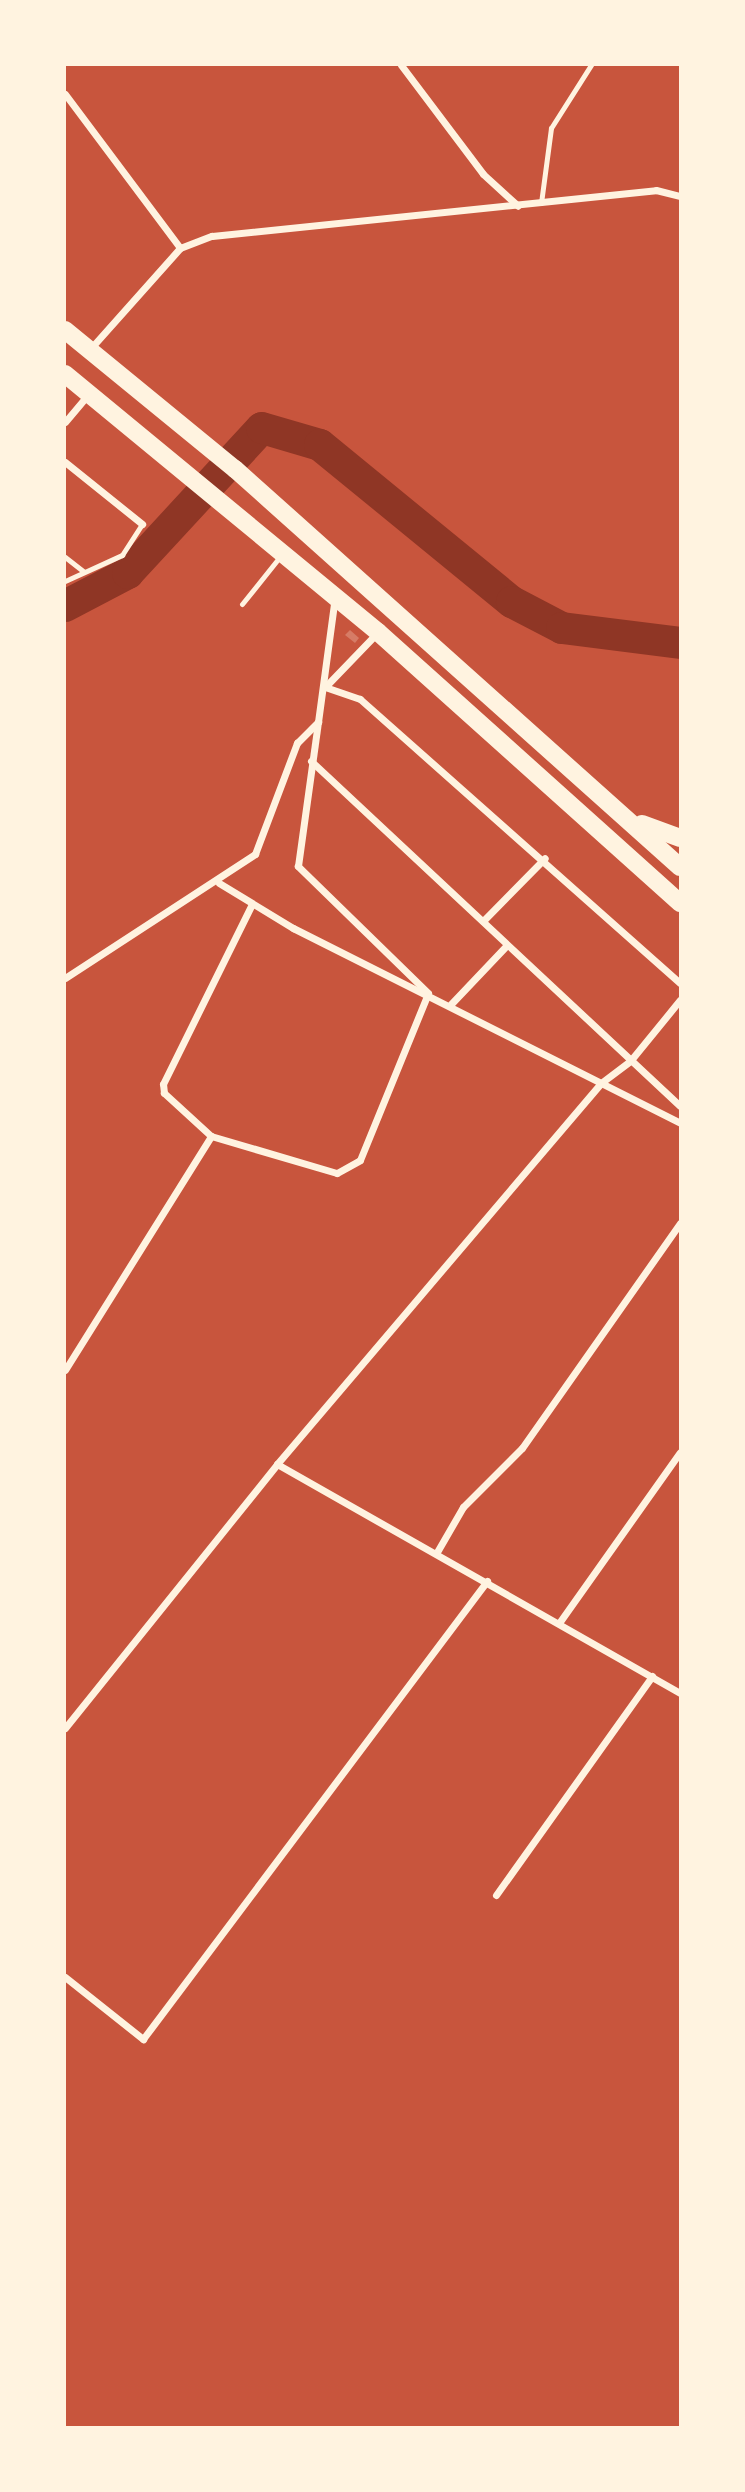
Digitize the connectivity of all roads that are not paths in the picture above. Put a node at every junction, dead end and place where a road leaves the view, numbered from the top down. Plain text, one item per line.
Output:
1 (401, 65) edge
2 (591, 65) edge
3 (65, 94) edge
4 (680, 196) edge
5 (541, 203) junction
6 (517, 206) junction
7 (180, 248) junction
8 (65, 330) edge
9 (89, 350) junction
10 (65, 374) edge
11 (89, 393) junction
12 (65, 422) edge
13 (65, 462) edge
14 (142, 524) joint
15 (283, 553) junction
16 (65, 557) edge
17 (84, 572) junction
18 (65, 582) edge
19 (335, 597) junction
20 (242, 604) dead end
21 (378, 632) junction
22 (325, 687) junction
23 (318, 722) junction
24 (311, 761) junction
25 (632, 821) junction
26 (680, 838) edge
27 (545, 858) junction
28 (680, 867) edge
29 (219, 883) junction
30 (679, 901) edge
31 (251, 906) junction
32 (483, 921) junction
33 (507, 945) junction
34 (65, 978) edge
35 (680, 984) edge
36 (428, 993) junction
37 (680, 1000) edge
38 (451, 1004) junction
39 (631, 1060) junction
40 (601, 1083) junction
41 (680, 1105) edge
42 (680, 1123) edge
43 (211, 1136) junction
44 (680, 1223) edge
45 (65, 1370) edge
46 (680, 1452) edge
47 (277, 1464) junction
48 (437, 1552) junction
49 (487, 1581) junction
50 (559, 1623) junction
51 (652, 1676) junction
52 (680, 1692) edge
53 (65, 1728) edge
54 (496, 1895) dead end
55 (65, 1978) edge

1 - 6 street
2 - 5 lane
3 - 7 street
4 - 5 street
5 - 6 street
6 - 7 street
7 - 9 street
8 - 9 main road
9 - 25 main road
10 - 11 main road
11 - 12 street
11 - 15 main road
13 - 14 street
14 - 17 lane
15 - 19 main road
15 - 20 lane
16 - 17 lane
17 - 18 lane
19 - 21 main road
19 - 22 street
21 - 22 street
21 - 30 main road
22 - 23 street
22 - 27 street
23 - 24 street
23 - 29 street
24 - 32 street
24 - 36 street
25 - 26 main road
25 - 28 main road
27 - 32 street
27 - 35 street
29 - 31 street
29 - 34 street
31 - 36 street
31 - 43 street
32 - 33 street
33 - 38 street
33 - 39 street
36 - 38 street
36 - 43 street
37 - 39 street
38 - 40 street
39 - 40 street
39 - 41 street
40 - 42 street
40 - 47 street
43 - 45 street
44 - 48 street
46 - 50 street
47 - 48 street
47 - 53 street
48 - 49 street
49 - 50 street
49 - 55 street
50 - 51 street
51 - 52 street
51 - 54 street

